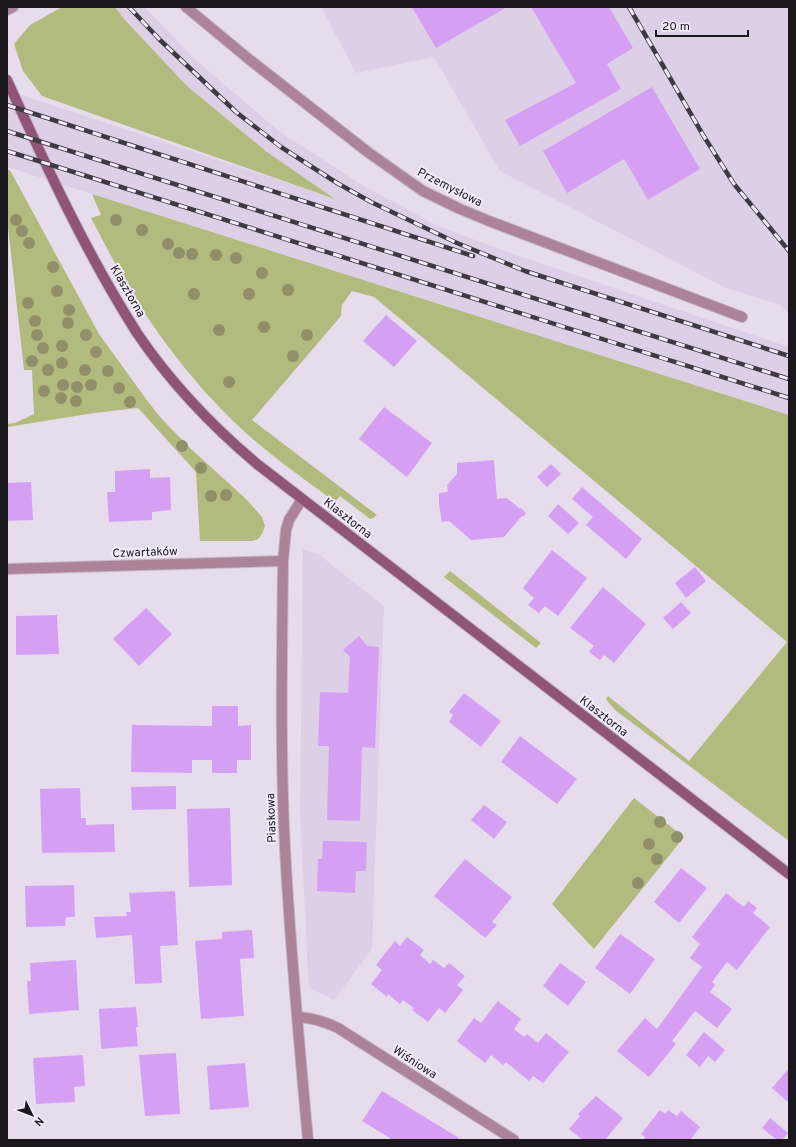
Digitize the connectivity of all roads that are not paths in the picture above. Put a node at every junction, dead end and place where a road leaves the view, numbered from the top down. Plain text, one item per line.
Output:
1 (13, 7) edge
2 (186, 7) edge
3 (7, 10) edge
4 (7, 80) edge
5 (742, 317) dead end
6 (302, 499) junction
7 (283, 561) junction
8 (7, 569) edge
9 (789, 874) edge
10 (298, 1017) junction
11 (308, 1140) edge
12 (514, 1140) edge

1 - 3 street
2 - 5 street, Przemysłowa
4 - 6 street, Klasztorna
6 - 7 street, Piaskowa
6 - 9 street, Klasztorna
7 - 8 street, Czwartaków
7 - 10 street, Piaskowa
10 - 11 street, Piaskowa
10 - 12 street, Wiśniowa

